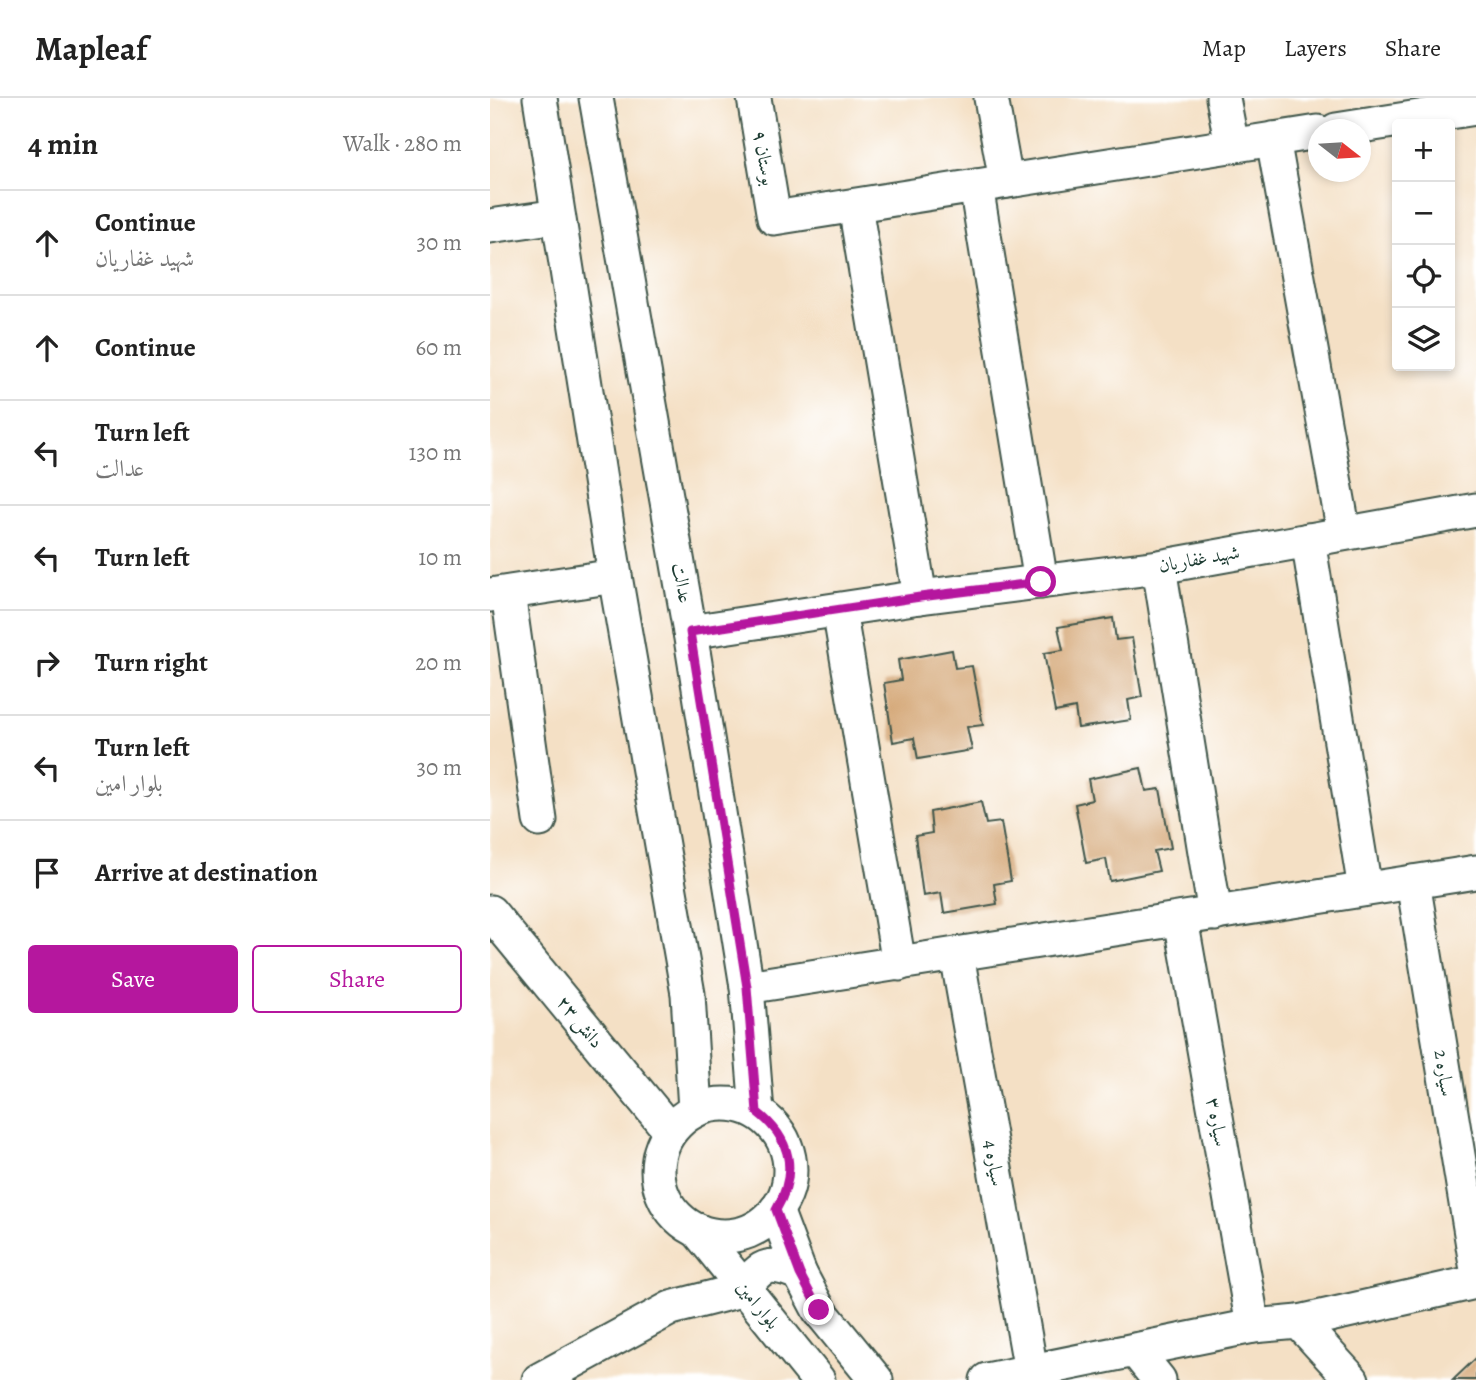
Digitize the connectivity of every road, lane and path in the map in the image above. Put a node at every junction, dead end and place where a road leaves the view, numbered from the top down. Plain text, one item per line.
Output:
1 (540, 98) edge
2 (596, 98) edge
3 (754, 98) edge
4 (991, 98) edge
5 (1223, 98) edge
6 (1455, 106) edge
7 (1371, 123) edge
8 (1308, 134) edge
9 (1273, 139) junction
10 (1232, 146) junction
11 (991, 184) junction
12 (855, 206) junction
13 (558, 216) junction
14 (490, 226) edge
15 (1476, 510) edge
16 (1344, 533) junction
17 (1308, 540) junction
18 (1159, 567) junction
19 (615, 576) junction
20 (1041, 582) junction
21 (499, 594) edge
22 (920, 597) junction
23 (839, 610) junction
24 (690, 632) junction
25 (540, 820) dead end
26 (1476, 872) edge
27 (1413, 882) junction
28 (1365, 890) junction
29 (490, 912) edge
30 (1214, 914) junction
31 (1181, 919) junction
32 (957, 955) junction
33 (899, 964) junction
34 (747, 987) junction
35 (695, 1110) junction
36 (757, 1112) junction
37 (670, 1131) junction
38 (776, 1210) junction
39 (697, 1230) junction
40 (1476, 1264) edge
41 (800, 1274) junction
42 (1476, 1282) edge
43 (745, 1289) junction
44 (1299, 1322) junction
45 (1253, 1326) junction
46 (1135, 1350) junction
47 (1031, 1371) junction
48 (539, 1380) edge
49 (818, 1380) edge
50 (876, 1380) edge
51 (987, 1380) edge
52 (1159, 1380) edge
53 (1352, 1380) edge

1 - 13 street
2 - 24 street, عدالت
3 - 12 street, بوستان ۹
4 - 11 street
5 - 10 street
6 - 7 street
8 - 9 street
9 - 10 street
9 - 16 street
10 - 11 street
11 - 12 street
11 - 20 street
12 - 22 street
13 - 14 street
13 - 19 street
15 - 16 street, شهید غفاریان
16 - 17 street, شهید غفاریان
17 - 18 street, شهید غفاریان
17 - 28 street
18 - 20 street, شهید غفاریان
18 - 30 street
19 - 21 street
19 - 35 street
20 - 22 street, شهید غفاریان
21 - 25 street
22 - 23 street, شهید غفاریان
23 - 24 street, شهید غفاریان
23 - 33 street
24 - 34 street, عدالت
26 - 27 street
27 - 28 street
27 - 40 street, سیاره 2
28 - 30 street
29 - 37 street, دانش ۲۳
30 - 31 street
31 - 32 street
31 - 45 street, سیاره ۳
32 - 33 street
32 - 47 street, سیاره 4
33 - 34 street
34 - 36 street, عدالت
35 - 36 street
35 - 37 street
36 - 38 street
37 - 39 street
38 - 39 street
38 - 41 street
39 - 43 street, بلوار امین
41 - 43 street
41 - 50 street
42 - 44 street
43 - 48 street
43 - 49 street, بلوار امین
44 - 45 street
44 - 53 street
45 - 46 street
46 - 47 street
46 - 52 street
47 - 51 street

